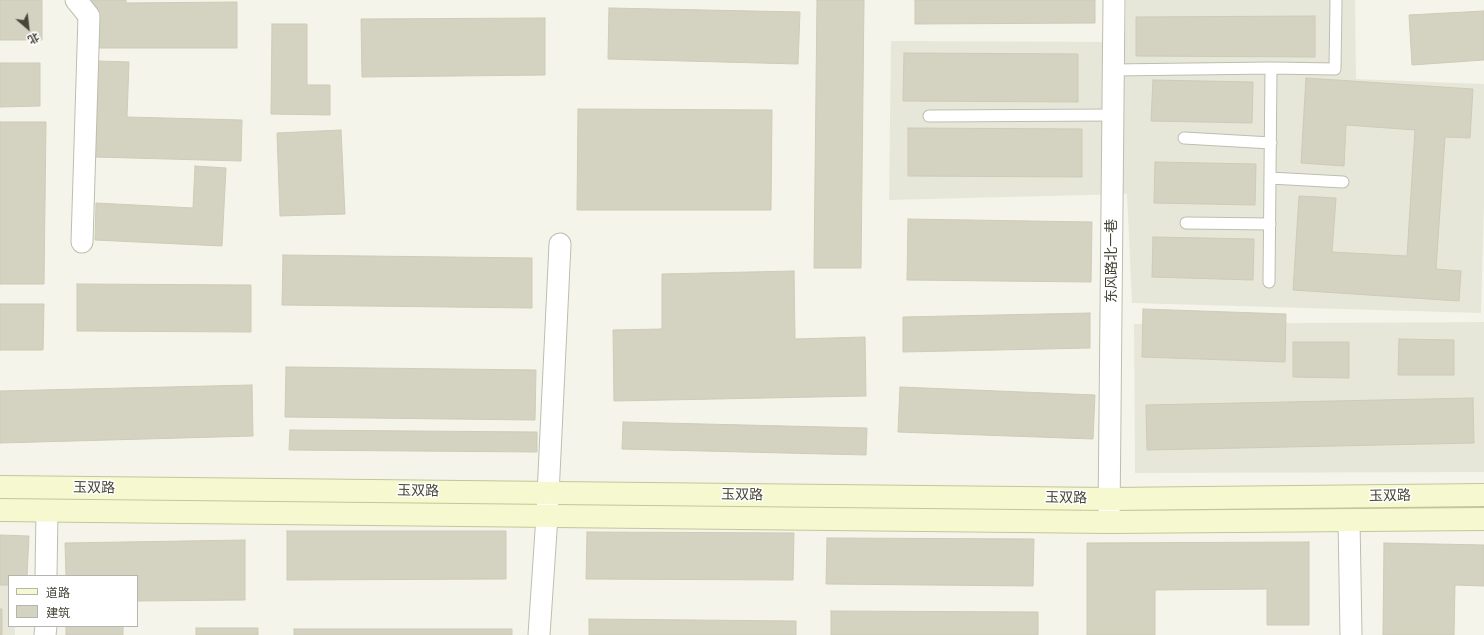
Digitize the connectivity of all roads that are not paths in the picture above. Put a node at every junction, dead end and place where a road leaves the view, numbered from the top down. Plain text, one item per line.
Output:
1 (76, 0) edge
2 (1114, 0) edge
3 (1336, 0) edge
4 (1271, 68) junction
5 (1113, 70) junction
6 (1113, 115) junction
7 (929, 116) dead end
8 (1184, 138) dead end
9 (1271, 143) junction
10 (1270, 178) junction
11 (1343, 182) dead end
12 (1186, 223) dead end
13 (1270, 224) junction
14 (82, 242) dead end
15 (560, 244) dead end
16 (1269, 282) dead end
17 (0, 487) edge
18 (548, 492) junction
19 (1484, 495) edge
20 (1110, 499) junction
21 (0, 510) edge
22 (47, 511) junction
23 (547, 516) junction
24 (1484, 519) edge
25 (1349, 520) junction
26 (1109, 522) junction
27 (46, 575) edge
28 (539, 635) edge
29 (1351, 635) edge

1 - 14 street
2 - 5 street, 东风路北一巷
3 - 4 lane
4 - 5 lane
4 - 9 lane
5 - 6 street, 东风路北一巷
6 - 7 lane
6 - 20 street, 东风路北一巷
8 - 9 lane
9 - 10 lane
10 - 11 lane
10 - 13 lane
12 - 13 lane
13 - 16 lane
15 - 18 street
17 - 18 main road, 玉双路
18 - 20 main road, 玉双路
18 - 23 street
19 - 20 main road, 玉双路
20 - 26 street, 东风路北一巷
21 - 22 main road, 玉双路
22 - 23 main road, 玉双路
22 - 27 street
23 - 26 main road, 玉双路
23 - 28 street
24 - 25 main road, 玉双路
25 - 26 main road, 玉双路
25 - 29 street

